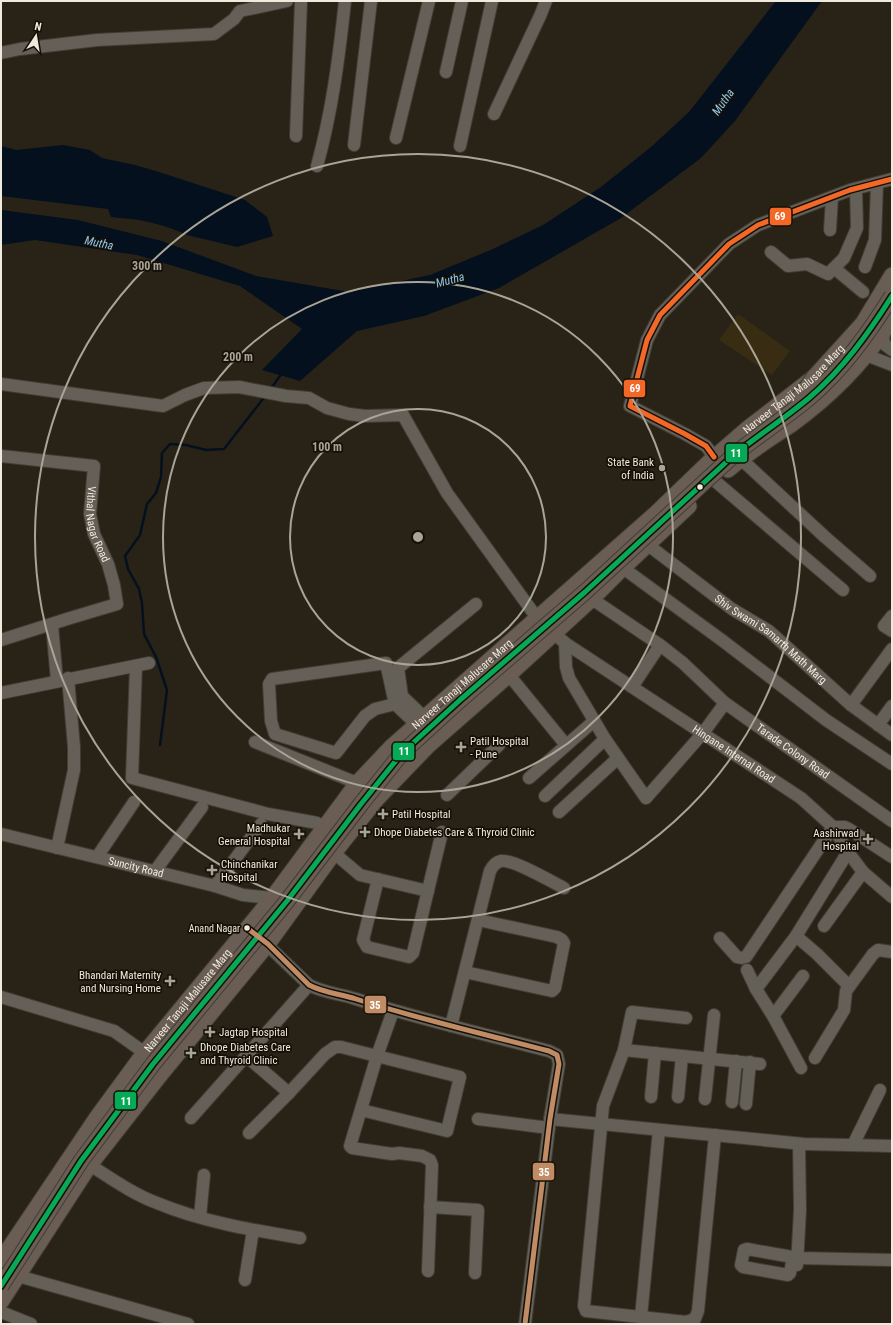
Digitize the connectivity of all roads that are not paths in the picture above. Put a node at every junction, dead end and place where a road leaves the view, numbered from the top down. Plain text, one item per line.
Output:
1 (301, 1) edge
2 (345, 1) edge
3 (371, 1) edge
4 (429, 1) edge
5 (462, 1) edge
6 (492, 1) edge
7 (546, 1) edge
8 (284, 2) edge
9 (239, 6) edge
10 (1, 44) edge
11 (20, 49) junction
12 (1, 53) edge
13 (446, 72) dead end
14 (494, 114) dead end
15 (296, 136) dead end
16 (396, 138) dead end
17 (354, 145) dead end
18 (460, 146) dead end
19 (317, 166) dead end
20 (892, 179) edge
21 (877, 183) junction
22 (856, 189) junction
23 (832, 197) junction
24 (830, 230) dead end
25 (771, 252) dead end
26 (865, 267) dead end
27 (834, 268) junction
28 (892, 275) edge
29 (863, 292) dead end
30 (892, 296) edge
31 (892, 319) edge
32 (863, 323) junction
33 (883, 333) junction
34 (892, 350) edge
35 (866, 355) junction
36 (892, 365) edge
37 (814, 377) junction
38 (1, 384) edge
39 (1, 456) edge
40 (714, 457) junction
41 (741, 459) junction
42 (715, 481) junction
43 (648, 545) junction
44 (623, 568) junction
45 (870, 576) dead end
46 (843, 590) dead end
47 (592, 600) junction
48 (476, 604) dead end
49 (892, 616) edge
50 (537, 618) junction
51 (52, 625) junction
52 (892, 631) edge
53 (560, 639) junction
54 (1, 640) edge
55 (660, 645) junction
56 (892, 649) edge
57 (149, 663) dead end
58 (136, 666) junction
59 (509, 675) junction
60 (62, 680) junction
61 (632, 687) junction
62 (1, 693) edge
63 (724, 703) junction
64 (395, 704) junction
65 (851, 705) junction
66 (892, 706) edge
67 (420, 720) junction
68 (594, 721) junction
69 (878, 725) junction
70 (703, 734) junction
71 (892, 735) edge
72 (605, 739) junction
73 (255, 742) dead end
74 (500, 745) dead end
75 (566, 745) junction
76 (618, 758) junction
77 (892, 764) edge
78 (528, 778) dead end
79 (358, 783) junction
80 (447, 795) dead end
81 (546, 796) dead end
82 (134, 802) dead end
83 (202, 807) dead end
84 (559, 812) dead end
85 (892, 821) edge
86 (261, 824) dead end
87 (833, 827) junction
88 (324, 829) junction
89 (442, 832) dead end
90 (1, 834) edge
91 (57, 848) junction
92 (848, 852) junction
93 (334, 853) junction
94 (97, 857) junction
95 (892, 857) edge
96 (155, 871) junction
97 (863, 872) junction
98 (378, 879) junction
99 (215, 886) junction
100 (564, 888) dead end
101 (428, 891) junction
102 (892, 896) edge
103 (272, 898) junction
104 (291, 912) junction
105 (478, 920) junction
106 (824, 926) dead end
107 (247, 928) junction
108 (796, 936) junction
109 (720, 938) dead end
110 (268, 944) junction
111 (892, 952) edge
112 (746, 970) dead end
113 (465, 972) junction
114 (803, 976) dead end
115 (309, 984) junction
116 (849, 986) junction
117 (756, 989) junction
118 (1, 997) edge
119 (393, 1011) junction
120 (714, 1015) dead end
121 (773, 1016) junction
122 (686, 1018) dead end
123 (451, 1026) junction
124 (624, 1050) junction
125 (144, 1053) junction
126 (655, 1053) junction
127 (246, 1056) junction
128 (377, 1056) junction
129 (682, 1056) junction
130 (710, 1058) junction
131 (815, 1058) dead end
132 (736, 1061) junction
133 (801, 1068) dead end
134 (880, 1090) dead end
135 (289, 1093) junction
136 (651, 1096) dead end
137 (678, 1097) dead end
138 (705, 1099) dead end
139 (732, 1102) dead end
140 (746, 1104) dead end
141 (361, 1110) junction
142 (191, 1118) dead end
143 (478, 1119) dead end
144 (549, 1123) junction
145 (601, 1124) junction
146 (659, 1130) junction
147 (249, 1133) dead end
148 (715, 1135) junction
149 (799, 1144) junction
150 (853, 1145) junction
151 (892, 1146) edge
152 (90, 1165) junction
153 (204, 1175) dead end
154 (430, 1207) junction
155 (200, 1217) junction
156 (253, 1230) junction
157 (300, 1238) dead end
158 (795, 1257) junction
159 (1, 1260) edge
160 (892, 1260) edge
161 (428, 1271) dead end
162 (476, 1273) dead end
163 (1, 1275) edge
164 (18, 1276) junction
165 (796, 1277) dead end
166 (245, 1280) dead end
167 (1, 1286) edge
168 (1, 1302) edge
169 (1, 1312) edge
170 (640, 1317) junction
171 (31, 1324) edge
172 (188, 1324) edge
173 (525, 1324) edge

1 - 15 street
2 - 19 street
3 - 17 street
4 - 16 street
5 - 13 street
6 - 18 street
7 - 14 street
8 - 9 street
9 - 11 street
10 - 11 street
11 - 12 street
20 - 21 street
21 - 22 street
21 - 26 street
22 - 23 street
22 - 27 street
23 - 24 street
23 - 40 street
25 - 27 street
27 - 29 street
28 - 32 main road, Narveer Tanaji Malusare Marg
30 - 167 main road, bridge
31 - 33 main road, Narveer Tanaji Malusare Marg
32 - 35 street
32 - 37 main road, Narveer Tanaji Malusare Marg
33 - 34 street
33 - 35 main road, Narveer Tanaji Malusare Marg
35 - 36 street
35 - 41 main road, Narveer Tanaji Malusare Marg
37 - 40 main road, Narveer Tanaji Malusare Marg
37 - 163 main road, bridge
38 - 50 street, Hingane Internal Road
39 - 51 street, Vithal Nagar Road
40 - 50 main road, Narveer Tanaji Malusare Marg
41 - 42 main road, Narveer Tanaji Malusare Marg
41 - 45 street
42 - 43 main road, Narveer Tanaji Malusare Marg
42 - 46 street
43 - 44 main road, Narveer Tanaji Malusare Marg
43 - 65 street, Shiv Swami Samarth Math Marg
44 - 47 main road, Narveer Tanaji Malusare Marg
44 - 77 street
47 - 53 main road, Narveer Tanaji Malusare Marg
47 - 55 street, Tarade Colony Road
48 - 67 street
49 - 52 street
50 - 53 street, Hingane Internal Road
50 - 67 main road, Narveer Tanaji Malusare Marg
51 - 54 street
51 - 60 street
53 - 59 main road, Narveer Tanaji Malusare Marg
53 - 61 street, Hingane Internal Road
53 - 68 street
55 - 61 street
55 - 63 street, Tarade Colony Road
56 - 65 street
57 - 58 street
58 - 60 street
58 - 88 street
59 - 75 street
59 - 93 main road, Narveer Tanaji Malusare Marg
60 - 62 street
60 - 91 street
61 - 70 street, Hingane Internal Road
63 - 70 street
63 - 85 street, Tarade Colony Road
64 - 64 street
64 - 67 street
65 - 69 street, Shiv Swami Samarth Math Marg
66 - 69 street
67 - 79 main road, Narveer Tanaji Malusare Marg
68 - 72 street
68 - 75 street
69 - 71 street, Shiv Swami Samarth Math Marg
70 - 76 street
70 - 87 street, Hingane Internal Road
72 - 76 street
72 - 81 street
73 - 79 street
74 - 80 street
75 - 78 street
76 - 84 street
79 - 88 main road, Narveer Tanaji Malusare Marg
82 - 94 street
83 - 96 street
86 - 99 street
87 - 92 street, Hingane Internal Road
87 - 95 street
87 - 109 street
88 - 103 main road, Narveer Tanaji Malusare Marg
89 - 101 street
90 - 91 street, Suncity Road
91 - 94 street, Suncity Road
92 - 97 street, Hingane Internal Road
92 - 108 street
93 - 98 street
93 - 104 main road, Narveer Tanaji Malusare Marg
94 - 96 street, Suncity Road
96 - 99 street, Suncity Road
97 - 102 street, Hingane Internal Road
97 - 106 street
98 - 101 street
98 - 101 street
99 - 103 street, Suncity Road
100 - 105 street
103 - 104 street
103 - 107 main road, Narveer Tanaji Malusare Marg
104 - 110 main road, Narveer Tanaji Malusare Marg
105 - 113 street
105 - 113 street
107 - 110 street
107 - 125 main road, Narveer Tanaji Malusare Marg
108 - 116 street
108 - 117 street
110 - 115 street
110 - 152 main road, Narveer Tanaji Malusare Marg
111 - 116 street
112 - 117 street
113 - 123 street
114 - 121 street
115 - 119 street
115 - 127 street
116 - 131 street
117 - 121 street
118 - 125 street
119 - 123 street
119 - 128 street
120 - 130 street
121 - 133 street
122 - 124 street
123 - 144 street
124 - 126 street
124 - 145 street
125 - 159 main road, Narveer Tanaji Malusare Marg
126 - 129 street
126 - 136 street
127 - 135 street
127 - 142 street
128 - 135 street
128 - 141 street
128 - 141 street
129 - 130 street
129 - 137 street
130 - 132 street
130 - 138 street
132 - 139 street
132 - 140 street
134 - 150 street
135 - 147 street
141 - 154 street
143 - 144 street
144 - 145 street
144 - 173 street
145 - 146 street
145 - 170 street
146 - 148 street
146 - 170 street
148 - 149 street
148 - 170 street
149 - 150 street
149 - 158 street
150 - 151 street
152 - 155 street
152 - 164 main road, Narveer Tanaji Malusare Marg
153 - 155 street
154 - 161 street
154 - 162 street
155 - 156 street
156 - 157 street
156 - 166 street
158 - 160 street
158 - 165 street
164 - 168 main road, Narveer Tanaji Malusare Marg
164 - 172 street
169 - 171 street

